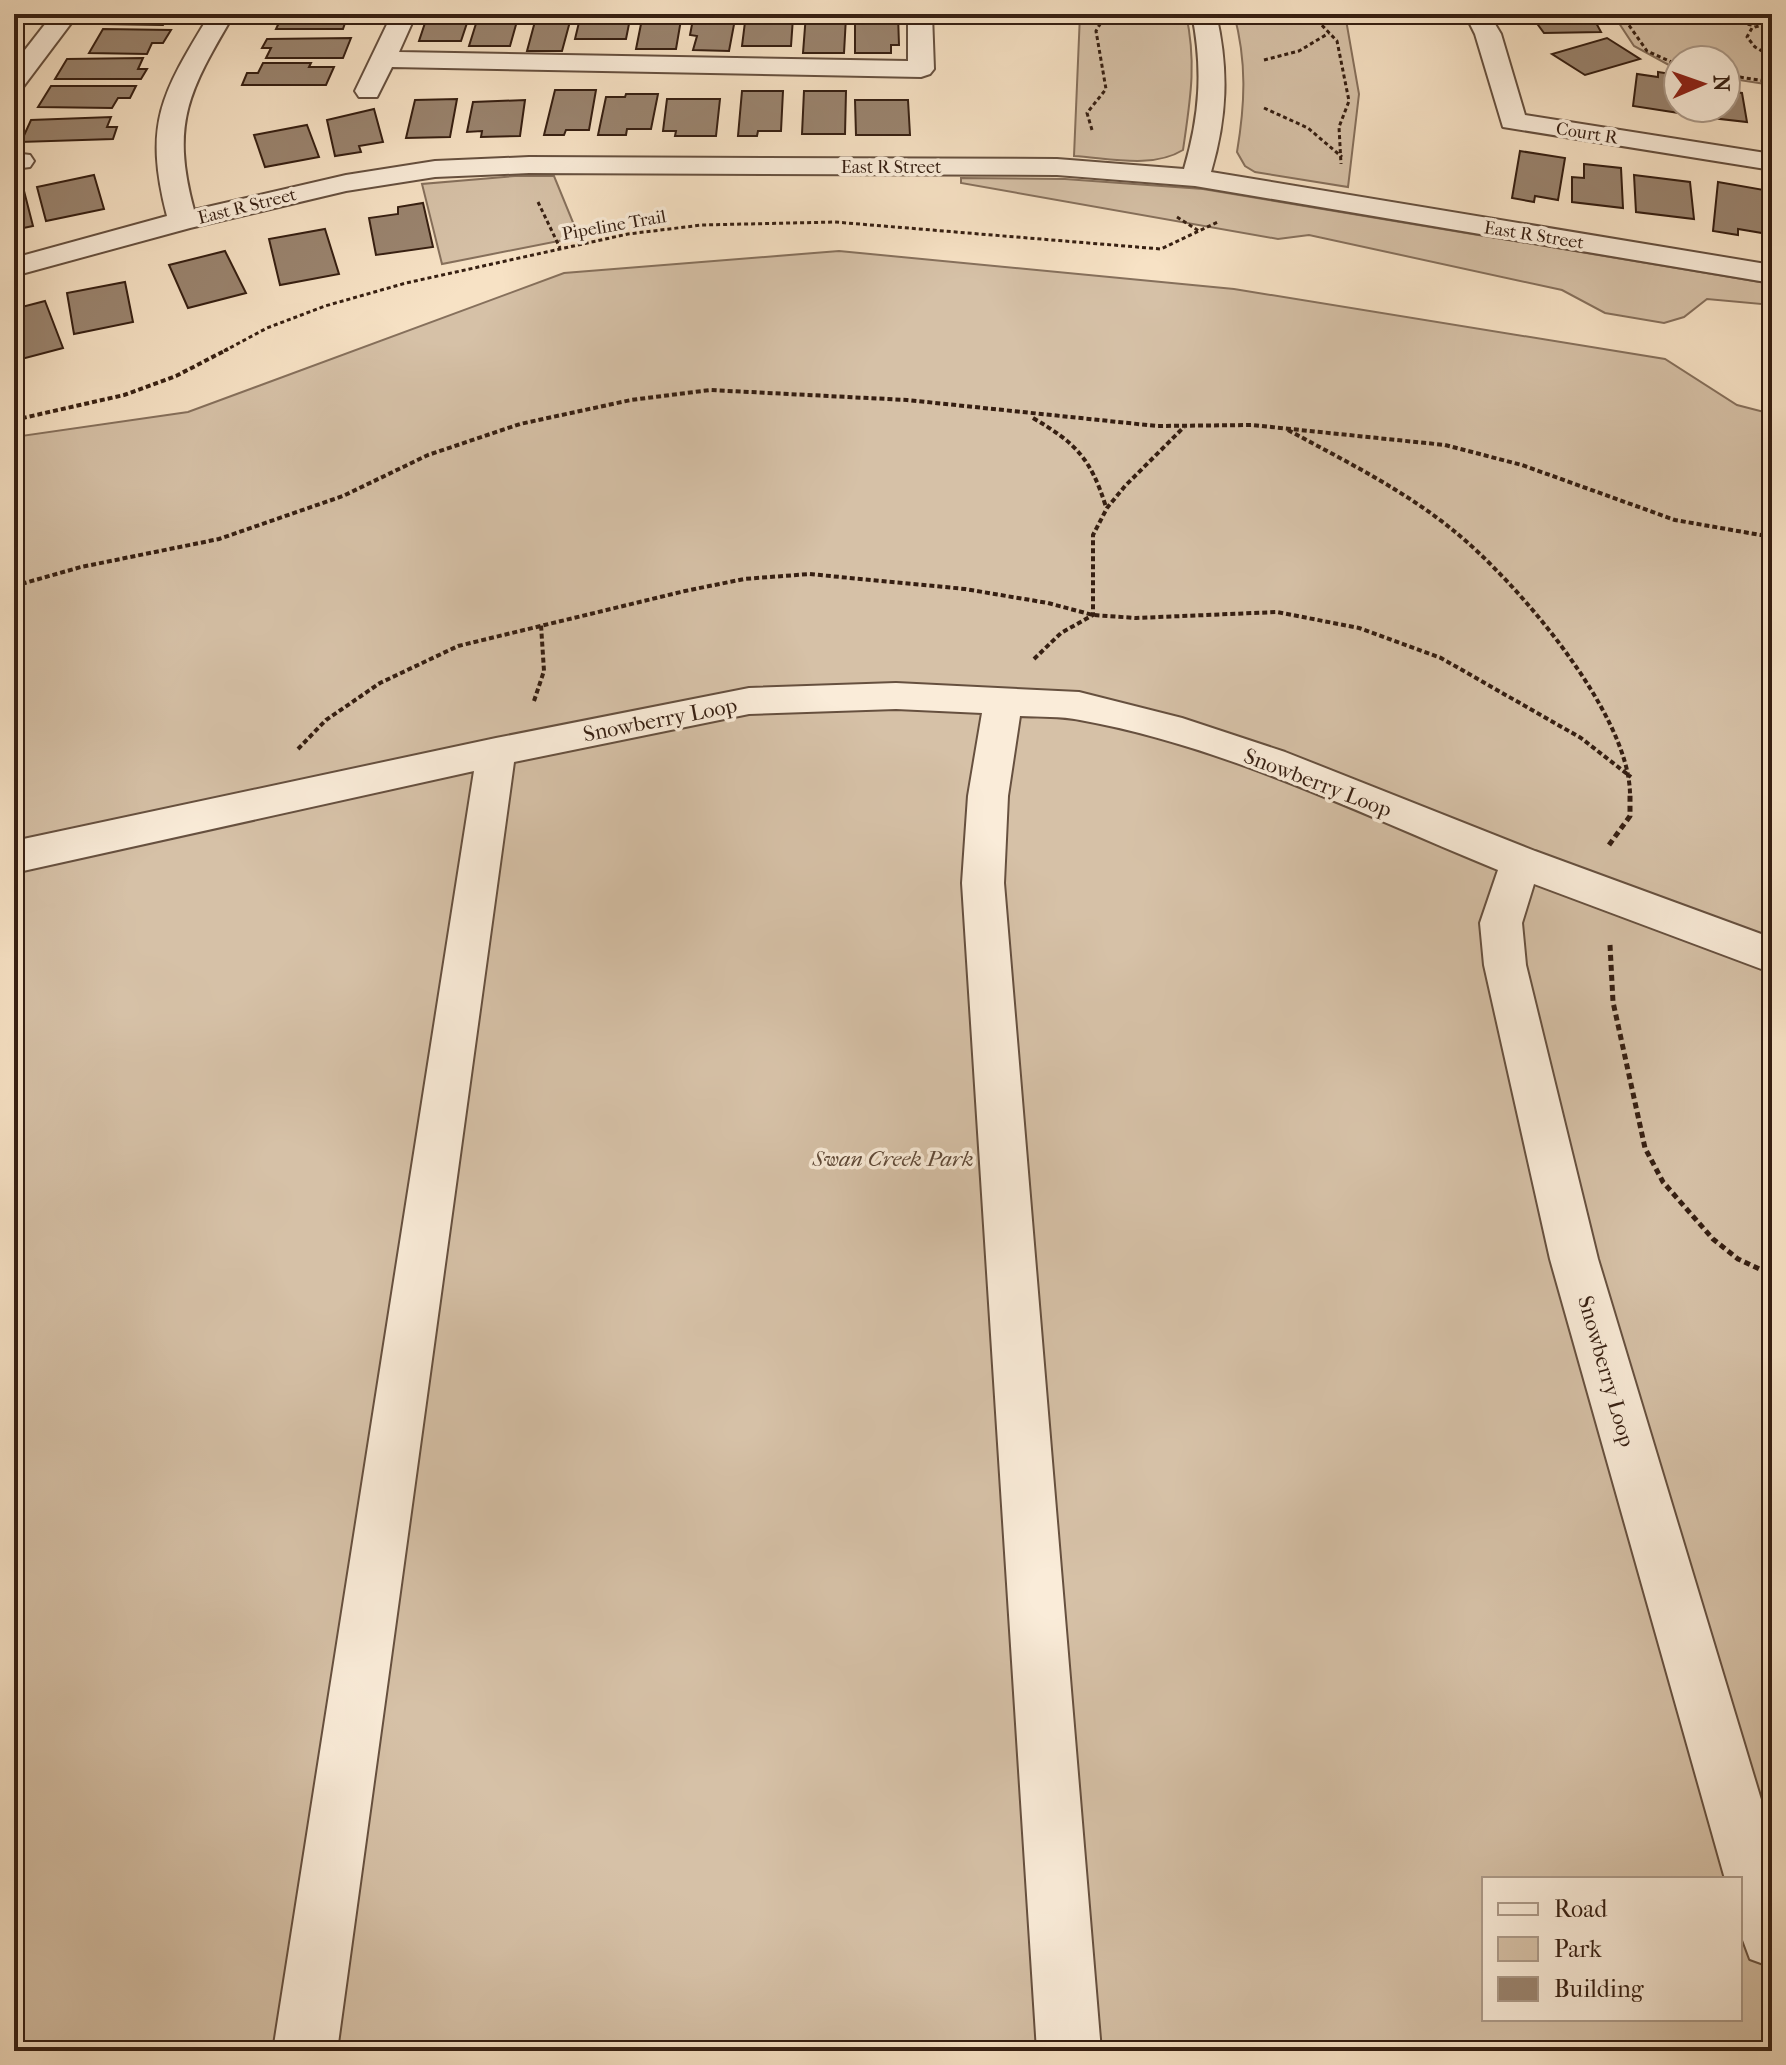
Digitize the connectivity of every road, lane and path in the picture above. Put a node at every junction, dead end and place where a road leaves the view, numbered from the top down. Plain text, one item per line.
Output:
1 (66, 14) edge
2 (222, 14) edge
3 (404, 14) edge
4 (920, 14) edge
5 (1106, 14) edge
6 (1204, 14) edge
7 (1315, 14) edge
8 (1477, 14) edge
9 (1621, 14) edge
10 (1707, 14) edge
11 (1772, 22) edge
12 (1755, 26) junction
13 (1329, 33) junction
14 (1772, 57) edge
15 (1662, 58) edge
16 (384, 59) junction
17 (1264, 60) dead end
18 (1742, 77) edge
19 (14, 81) edge
20 (1772, 82) edge
21 (368, 91) dead end
22 (1264, 108) dead end
23 (1098, 135) dead end
24 (1342, 157) junction
25 (1772, 162) edge
26 (1334, 170) dead end
27 (1195, 178) junction
28 (1224, 218) dead end
29 (183, 221) junction
30 (14, 267) edge
31 (1772, 274) edge
32 (1028, 415) junction
33 (14, 420) edge
34 (1185, 426) junction
35 (1286, 429) junction
36 (1107, 508) junction
37 (1772, 537) edge
38 (14, 586) edge
39 (1093, 615) junction
40 (541, 625) junction
41 (1003, 701) junction
42 (496, 752) junction
43 (1631, 777) junction
44 (246, 806) junction
45 (16, 862) edge
46 (1542, 870) junction
47 (1614, 897) junction
48 (1772, 956) edge
49 (1772, 1275) edge
50 (1772, 1937) edge
51 (305, 2051) edge
52 (1069, 2051) edge

1 - 19 street
2 - 29 street
3 - 16 street
4 - 16 street
5 - 23 path
6 - 27 street
7 - 13 path
8 - 25 street, Court R
9 - 15 path
10 - 12 path
11 - 12 path
12 - 14 path
13 - 17 path
13 - 24 path
16 - 21 street
18 - 20 path
22 - 24 path
24 - 26 path
27 - 29 street, East R Street
27 - 31 street, East R Street
28 - 33 path, Pipeline Trail
29 - 30 street, East R Street
32 - 34 path
32 - 36 path
32 - 38 path
34 - 35 path
34 - 36 path
35 - 37 path
35 - 43 path
36 - 39 path
39 - 40 path
39 - 41 path
39 - 43 path
40 - 42 path
40 - 44 path
41 - 42 street, Snowberry Loop
41 - 46 street, Snowberry Loop
41 - 52 street
42 - 44 street, Snowberry Loop
42 - 51 street
43 - 46 path
44 - 45 street, Snowberry Loop
46 - 47 street
46 - 50 street, Snowberry Loop
47 - 48 street
47 - 49 path

